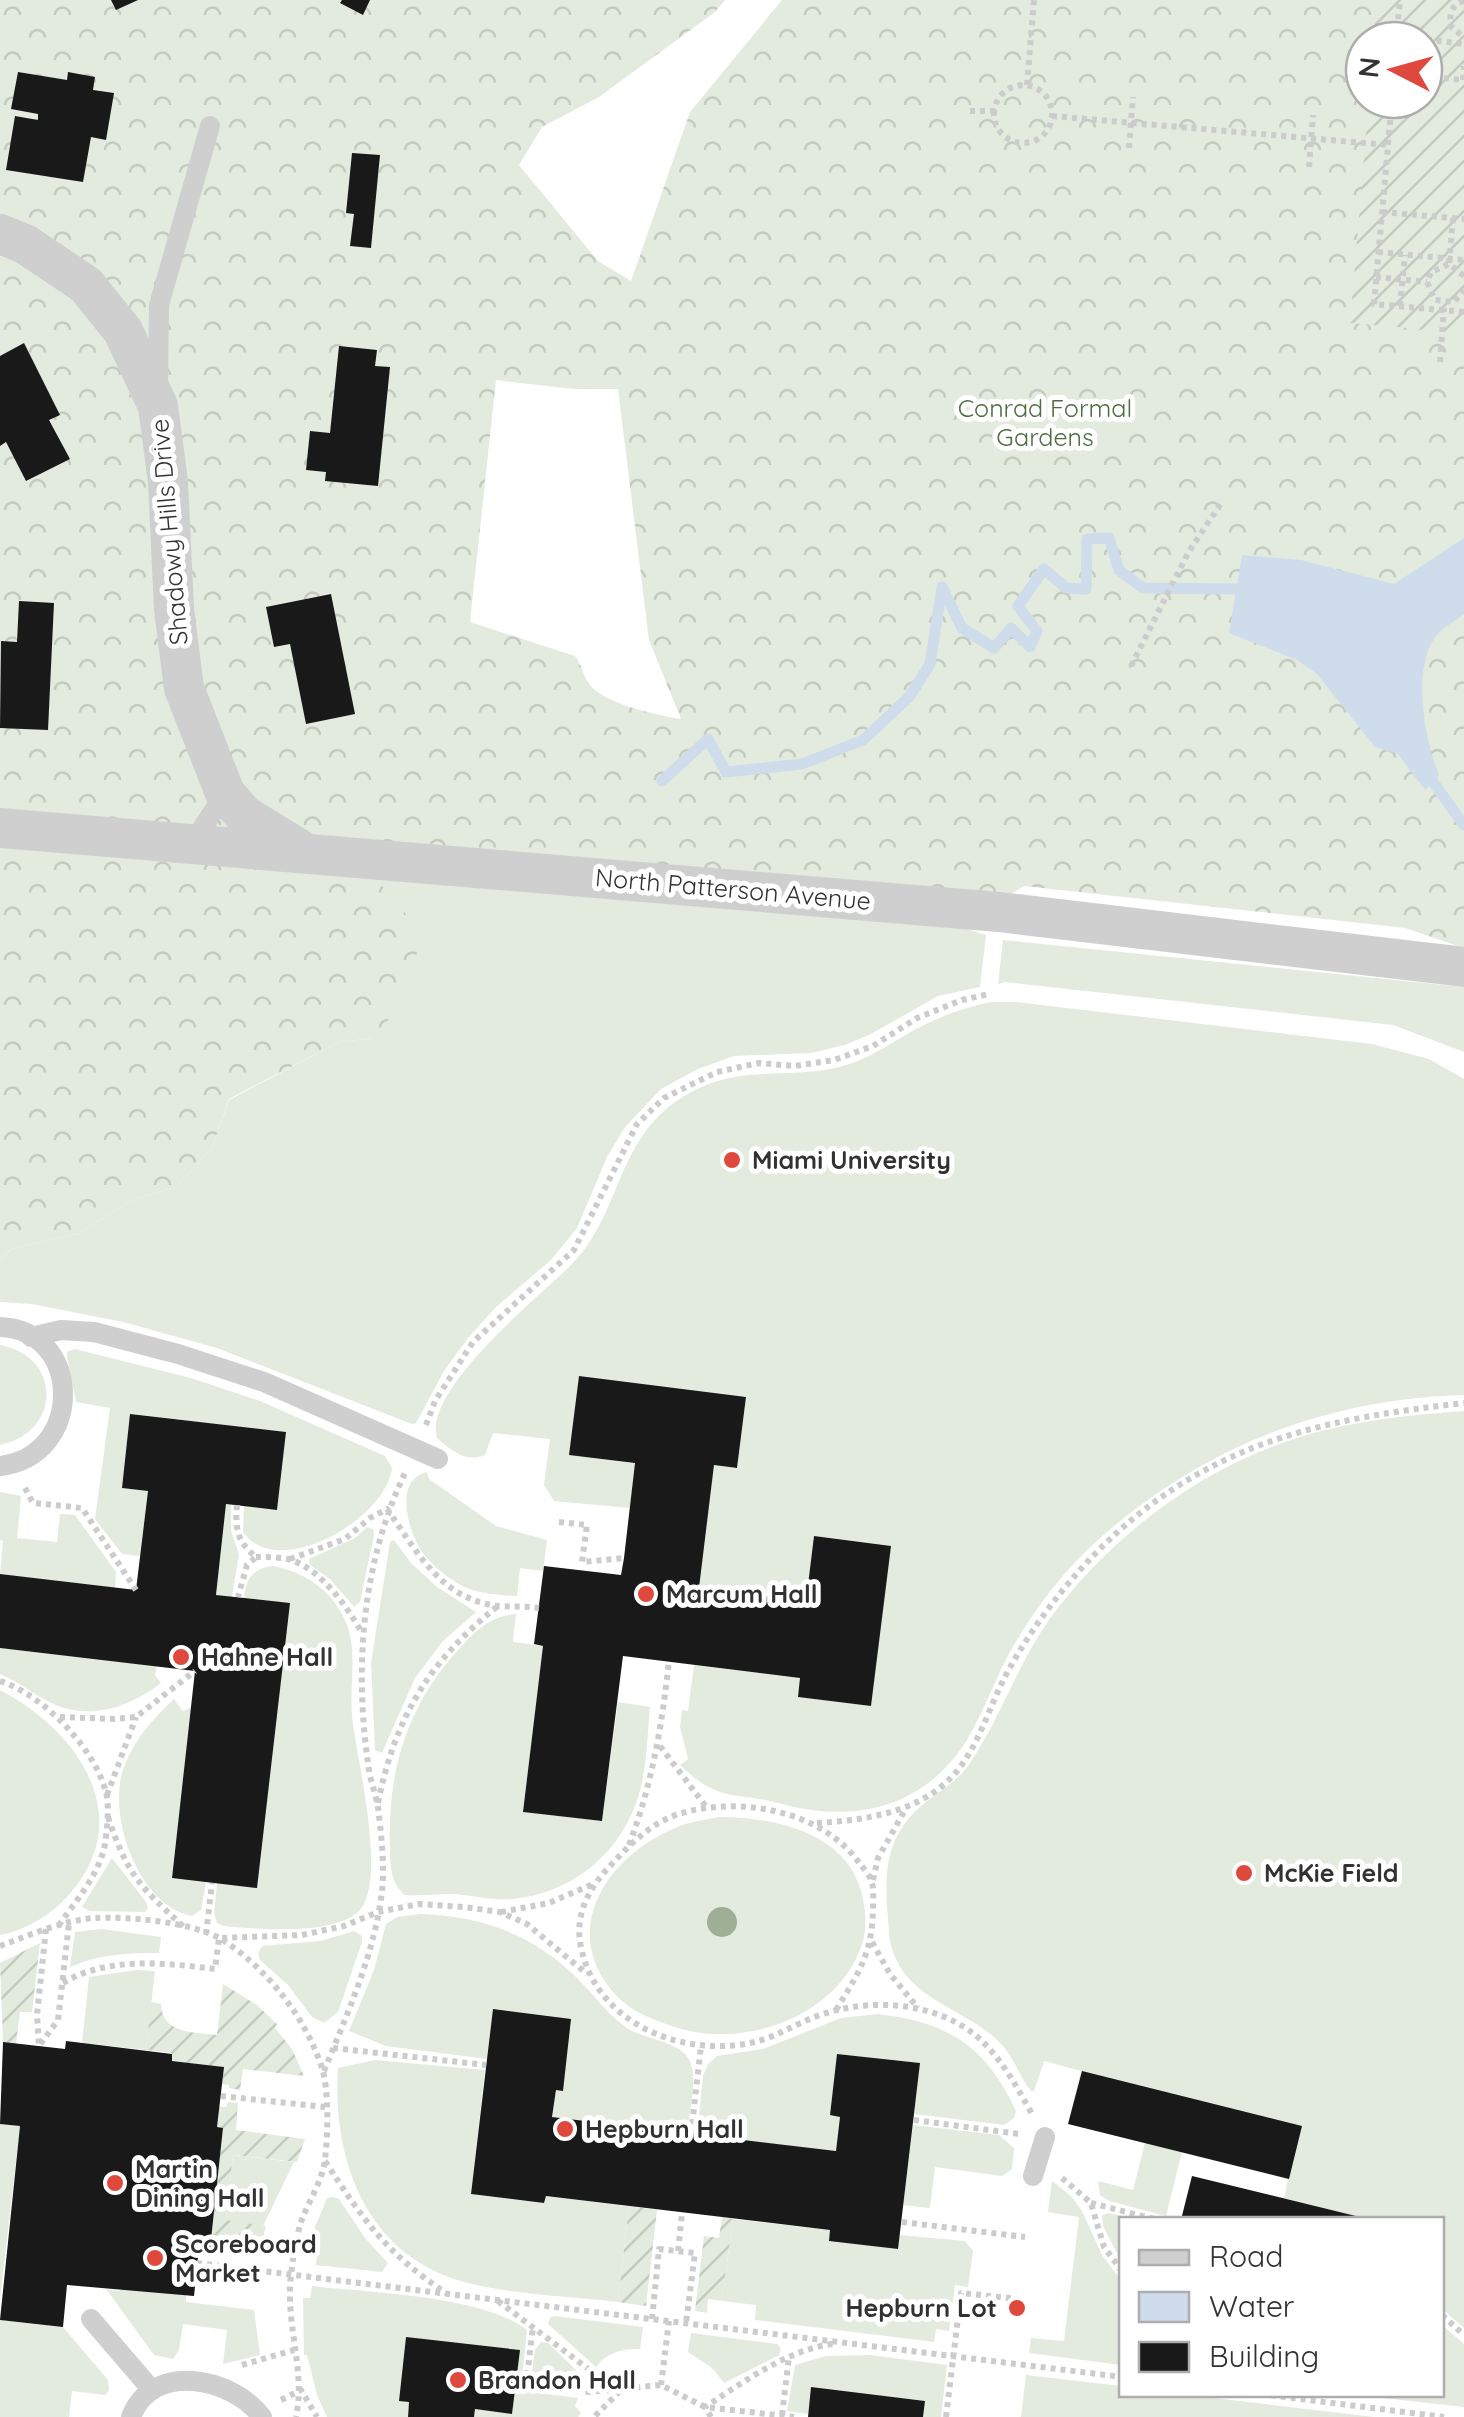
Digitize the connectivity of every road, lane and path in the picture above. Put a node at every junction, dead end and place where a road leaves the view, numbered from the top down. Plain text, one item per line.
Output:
1 (1034, 0) edge
2 (1464, 1) edge
3 (1464, 36) edge
4 (1464, 66) edge
5 (1463, 80) edge
6 (1027, 85) junction
7 (1133, 96) dead end
8 (970, 111) dead end
9 (994, 111) junction
10 (1052, 116) junction
11 (1313, 116) dead end
12 (1390, 120) edge
13 (1131, 124) junction
14 (210, 126) dead end
15 (1312, 138) junction
16 (1388, 145) junction
17 (1129, 148) dead end
18 (1310, 167) dead end
19 (1382, 212) junction
20 (1453, 218) junction
21 (1464, 219) edge
22 (0, 234) edge
23 (1378, 252) junction
24 (1405, 255) junction
25 (1464, 260) edge
26 (1449, 262) junction
27 (1464, 276) edge
28 (1376, 277) junction
29 (1402, 280) junction
30 (1427, 282) junction
31 (1464, 290) edge
32 (1400, 306) junction
33 (1444, 306) junction
34 (1464, 312) edge
35 (1440, 362) dead end
36 (158, 406) junction
37 (1223, 500) dead end
38 (1132, 666) dead end
39 (225, 794) junction
40 (0, 828) edge
41 (190, 846) junction
42 (304, 852) junction
43 (1464, 967) edge
44 (989, 994) dead end
45 (0, 1327) edge
46 (32, 1336) junction
47 (1464, 1403) edge
48 (416, 1448) junction
49 (438, 1459) dead end
50 (6, 1466) edge
51 (237, 1505) dead end
52 (388, 1509) junction
53 (559, 1522) dead end
54 (256, 1557) junction
55 (624, 1558) dead end
56 (290, 1559) junction
57 (136, 1590) dead end
58 (238, 1597) dead end
59 (498, 1606) junction
60 (538, 1608) dead end
61 (362, 1632) junction
62 (670, 1662) dead end
63 (195, 1671) dead end
64 (0, 1681) edge
65 (136, 1716) junction
66 (59, 1717) junction
67 (660, 1745) junction
68 (107, 1796) junction
69 (378, 1804) junction
70 (708, 1808) junction
71 (905, 1810) junction
72 (107, 1814) junction
73 (816, 1823) junction
74 (628, 1846) junction
75 (872, 1881) junction
76 (212, 1883) dead end
77 (593, 1884) junction
78 (378, 1912) junction
79 (500, 1912) junction
80 (69, 1923) junction
81 (59, 1925) junction
82 (46, 1928) junction
83 (185, 1928) junction
84 (206, 1934) junction
85 (219, 1938) junction
86 (872, 1942) junction
87 (0, 1946) edge
88 (588, 1974) junction
89 (63, 1983) junction
90 (919, 2009) junction
91 (836, 2010) junction
92 (701, 2045) junction
93 (334, 2048) junction
94 (486, 2065) dead end
95 (324, 2072) junction
96 (221, 2096) dead end
97 (325, 2108) junction
98 (914, 2120) dead end
99 (691, 2134) dead end
100 (1045, 2137) junction
101 (325, 2161) junction
102 (1032, 2176) dead end
103 (1091, 2203) junction
104 (682, 2213) dead end
105 (1146, 2217) edge
106 (902, 2222) dead end
107 (1025, 2237) dead end
108 (678, 2251) junction
109 (198, 2263) dead end
110 (1119, 2267) edge
111 (291, 2275) junction
112 (447, 2294) junction
113 (498, 2300) junction
114 (1018, 2300) dead end
115 (1444, 2317) edge
116 (91, 2319) dead end
117 (652, 2319) junction
118 (669, 2321) junction
119 (686, 2324) junction
120 (532, 2327) junction
121 (1464, 2334) edge
122 (844, 2343) junction
123 (294, 2350) junction
124 (953, 2356) junction
125 (790, 2357) junction
126 (1119, 2377) edge
127 (210, 2383) junction
128 (516, 2384) dead end
129 (661, 2385) junction
130 (526, 2386) junction
131 (151, 2389) junction
132 (301, 2390) junction
133 (619, 2392) junction
134 (1326, 2398) edge
135 (705, 2407) junction
136 (782, 2415) edge
137 (131, 2417) edge
138 (262, 2417) edge
139 (296, 2417) edge
140 (318, 2417) edge
141 (594, 2417) edge
142 (711, 2417) edge
143 (794, 2417) edge
144 (946, 2417) edge
145 (1444, 2417) edge

1 - 6 path
2 - 3 path
4 - 5 path
6 - 9 path
6 - 10 path
7 - 13 path
8 - 9 path
9 - 10 path
10 - 13 path
11 - 15 path
12 - 16 path
13 - 15 path
13 - 17 path
14 - 36 lane
15 - 16 path
15 - 18 path
16 - 19 path
19 - 20 path
19 - 23 path
20 - 21 path
20 - 26 path
22 - 36 street, Shadowy Hills Drive
23 - 24 path
23 - 28 path
24 - 26 path
24 - 29 path
25 - 26 path
26 - 27 path
26 - 30 path
28 - 29 path
28 - 32 path
29 - 30 path
29 - 32 path
30 - 33 path
31 - 33 path
32 - 33 path
33 - 34 path
33 - 35 path
36 - 39 street, Shadowy Hills Drive
37 - 38 path
39 - 41 lane
39 - 42 street, Shadowy Hills Drive
40 - 41 street, North Patterson Avenue
41 - 42 street, North Patterson Avenue
42 - 43 street, North Patterson Avenue
44 - 48 path
45 - 46 lane
46 - 48 lane
46 - 50 lane
47 - 71 path
48 - 49 lane
48 - 52 path
50 - 57 path
51 - 54 path
52 - 56 path
52 - 59 path
52 - 61 path
53 - 55 path
54 - 56 path
54 - 58 path
56 - 61 path
59 - 60 path
59 - 69 path
61 - 69 path
62 - 67 path
63 - 65 path
64 - 66 path
65 - 66 path
65 - 68 path
66 - 68 path
67 - 70 path
67 - 74 path
68 - 72 path
69 - 78 path
70 - 73 path
70 - 74 path
71 - 73 path
71 - 75 path
72 - 81 path
72 - 83 path
73 - 75 path
74 - 77 path
75 - 86 path
76 - 84 path
77 - 79 path
77 - 88 path
78 - 79 path
78 - 85 path
78 - 93 path
79 - 88 path
80 - 81 path
80 - 83 path
80 - 89 path
81 - 82 path
82 - 87 path
82 - 89 path
83 - 84 path
84 - 85 path
85 - 89 path
85 - 95 path
86 - 90 path
86 - 91 path
88 - 92 path
90 - 91 path
90 - 100 path
91 - 92 path
92 - 99 path
93 - 94 path
93 - 95 path
95 - 97 path
96 - 97 path
97 - 101 path
98 - 100 path
100 - 102 lane
100 - 103 path
101 - 111 path
101 - 112 path
103 - 105 path
103 - 110 path
104 - 108 path
106 - 107 path
108 - 117 path
108 - 119 path
109 - 111 path
111 - 112 path
111 - 123 path
112 - 113 path
113 - 117 path
113 - 120 path
114 - 124 path
115 - 121 path
116 - 131 lane
117 - 118 path
118 - 119 path
118 - 129 path
119 - 122 path
120 - 130 path
120 - 133 path
122 - 124 path
122 - 125 path
123 - 127 path
123 - 132 path
124 - 126 path
124 - 144 path
125 - 135 path
125 - 136 path
127 - 131 lane
127 - 138 lane
128 - 130 path
129 - 133 path
129 - 135 path
130 - 133 path
131 - 137 lane
132 - 139 path
132 - 140 path
133 - 141 path
134 - 145 path
135 - 136 path
135 - 142 path
136 - 143 path

